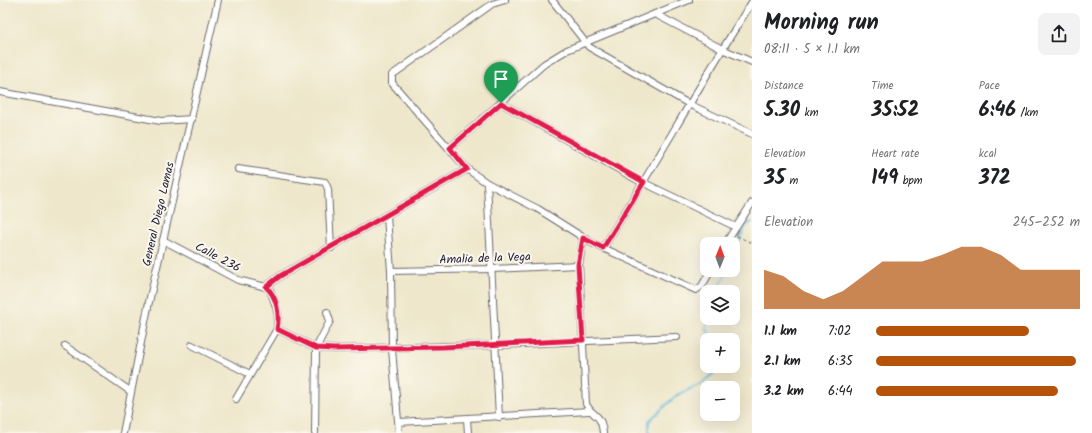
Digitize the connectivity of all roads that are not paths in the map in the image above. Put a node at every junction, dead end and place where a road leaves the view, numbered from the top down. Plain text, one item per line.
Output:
1 (218, 0) edge
2 (505, 0) edge
3 (552, 0) edge
4 (689, 0) edge
5 (752, 2) edge
6 (655, 14) junction
7 (586, 43) junction
8 (722, 49) junction
9 (752, 62) edge
10 (0, 92) edge
11 (501, 103) junction
12 (689, 104) junction
13 (192, 119) junction
14 (752, 134) edge
15 (450, 148) junction
16 (238, 169) dead end
17 (467, 169) junction
18 (644, 182) junction
19 (487, 183) junction
20 (752, 203) edge
21 (387, 216) junction
22 (736, 227) junction
23 (729, 237) edge
24 (583, 238) junction
25 (163, 240) junction
26 (331, 248) junction
27 (603, 248) junction
28 (578, 265) junction
29 (492, 269) junction
30 (391, 271) junction
31 (707, 277) edge
32 (266, 287) junction
33 (327, 312) dead end
34 (277, 329) junction
35 (677, 337) dead end
36 (583, 340) junction
37 (192, 345) dead end
38 (496, 345) junction
39 (65, 346) dead end
40 (316, 348) junction
41 (392, 349) junction
42 (250, 374) junction
43 (130, 391) junction
44 (236, 399) dead end
45 (589, 410) junction
46 (499, 417) junction
47 (467, 419) junction
48 (399, 422) junction
49 (123, 433) edge
50 (315, 433) edge
51 (399, 433) edge
52 (468, 433) edge
53 (603, 433) edge

1 - 13 street, General Diego Lamas
2 - 15 street
3 - 7 street
4 - 6 street
5 - 8 street
6 - 7 street
6 - 8 street
7 - 11 street
7 - 12 street
8 - 9 street
8 - 12 street
10 - 13 street
11 - 15 street
11 - 18 street
12 - 14 street
12 - 18 street
13 - 25 street, General Diego Lamas
15 - 17 street
16 - 26 street
17 - 19 street
17 - 21 street
18 - 22 street
18 - 27 street
19 - 24 street
19 - 29 street
20 - 22 street
21 - 26 street
21 - 30 street
22 - 23 street
24 - 27 street
24 - 28 street
25 - 32 street, Calle 236
25 - 43 street, General Diego Lamas
26 - 32 street
27 - 31 street
28 - 29 street, Amalia de la Vega
28 - 36 street
29 - 30 street, Amalia de la Vega
29 - 38 street
30 - 41 street
32 - 34 street
33 - 40 street
34 - 40 street
34 - 42 street
35 - 36 street
36 - 38 street
36 - 45 street
37 - 42 street
38 - 41 street
38 - 46 street
39 - 43 street
40 - 41 street
40 - 50 street
41 - 48 street
42 - 44 street
43 - 49 street, General Diego Lamas
45 - 46 street
45 - 53 street
46 - 47 street
47 - 48 street
47 - 52 street
48 - 51 street

